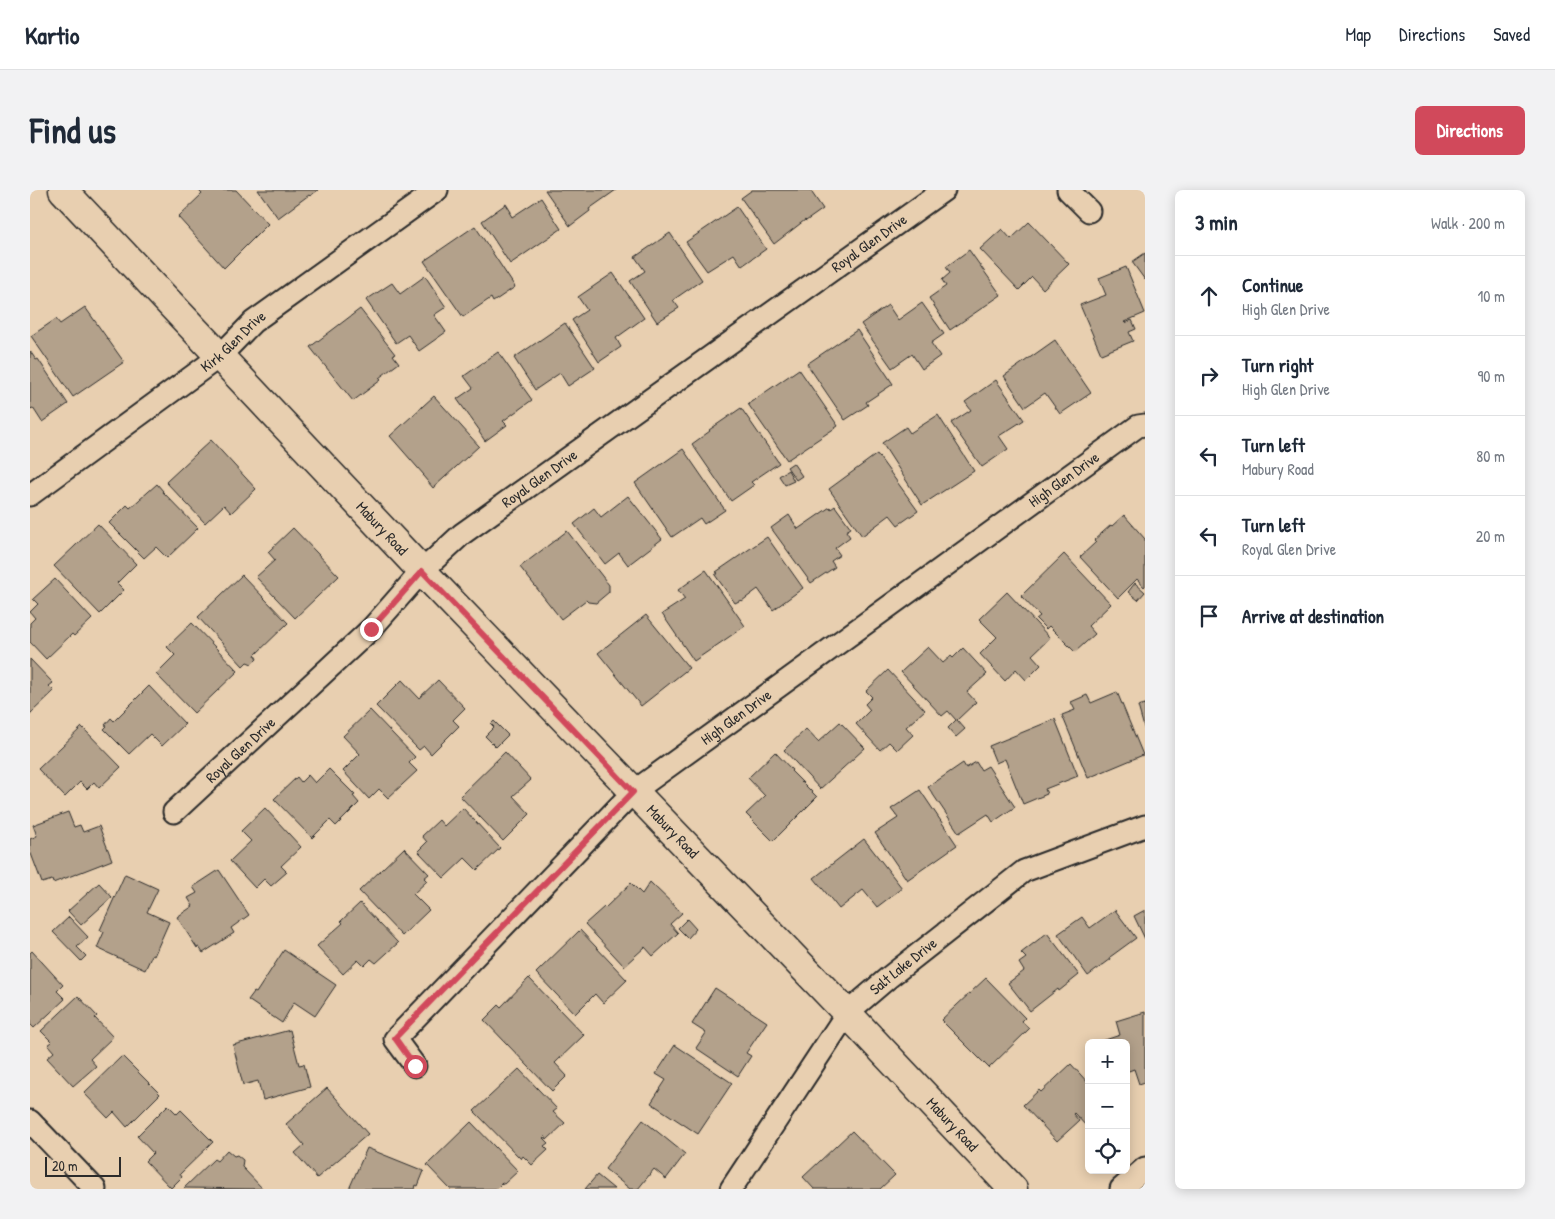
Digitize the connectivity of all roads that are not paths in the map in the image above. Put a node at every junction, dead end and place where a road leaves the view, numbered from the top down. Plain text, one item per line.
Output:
1 (63, 190) edge
2 (437, 190) edge
3 (944, 190) edge
4 (1068, 190) edge
5 (1089, 211) dead end
6 (220, 356) junction
7 (1145, 425) edge
8 (30, 495) edge
9 (422, 571) junction
10 (633, 792) junction
11 (174, 812) dead end
12 (1145, 826) edge
13 (847, 1013) junction
14 (415, 1066) dead end
15 (30, 1121) edge
16 (1145, 1168) edge
17 (94, 1189) edge
18 (731, 1189) edge
19 (1013, 1189) edge
20 (1121, 1189) edge

1 - 6 main road, Mabury Road
2 - 6 street, Kirk Glen Drive
3 - 9 street, Royal Glen Drive
4 - 5 street
6 - 8 street, Kirk Glen Drive
6 - 9 main road, Mabury Road
7 - 10 street, High Glen Drive
9 - 10 main road, Mabury Road
9 - 11 street, Royal Glen Drive
10 - 13 main road, Mabury Road
10 - 14 street, High Glen Drive
12 - 13 street, Salt Lake Drive
13 - 18 street, Salt Lake Drive
13 - 19 main road, Mabury Road
15 - 17 street
16 - 20 street

